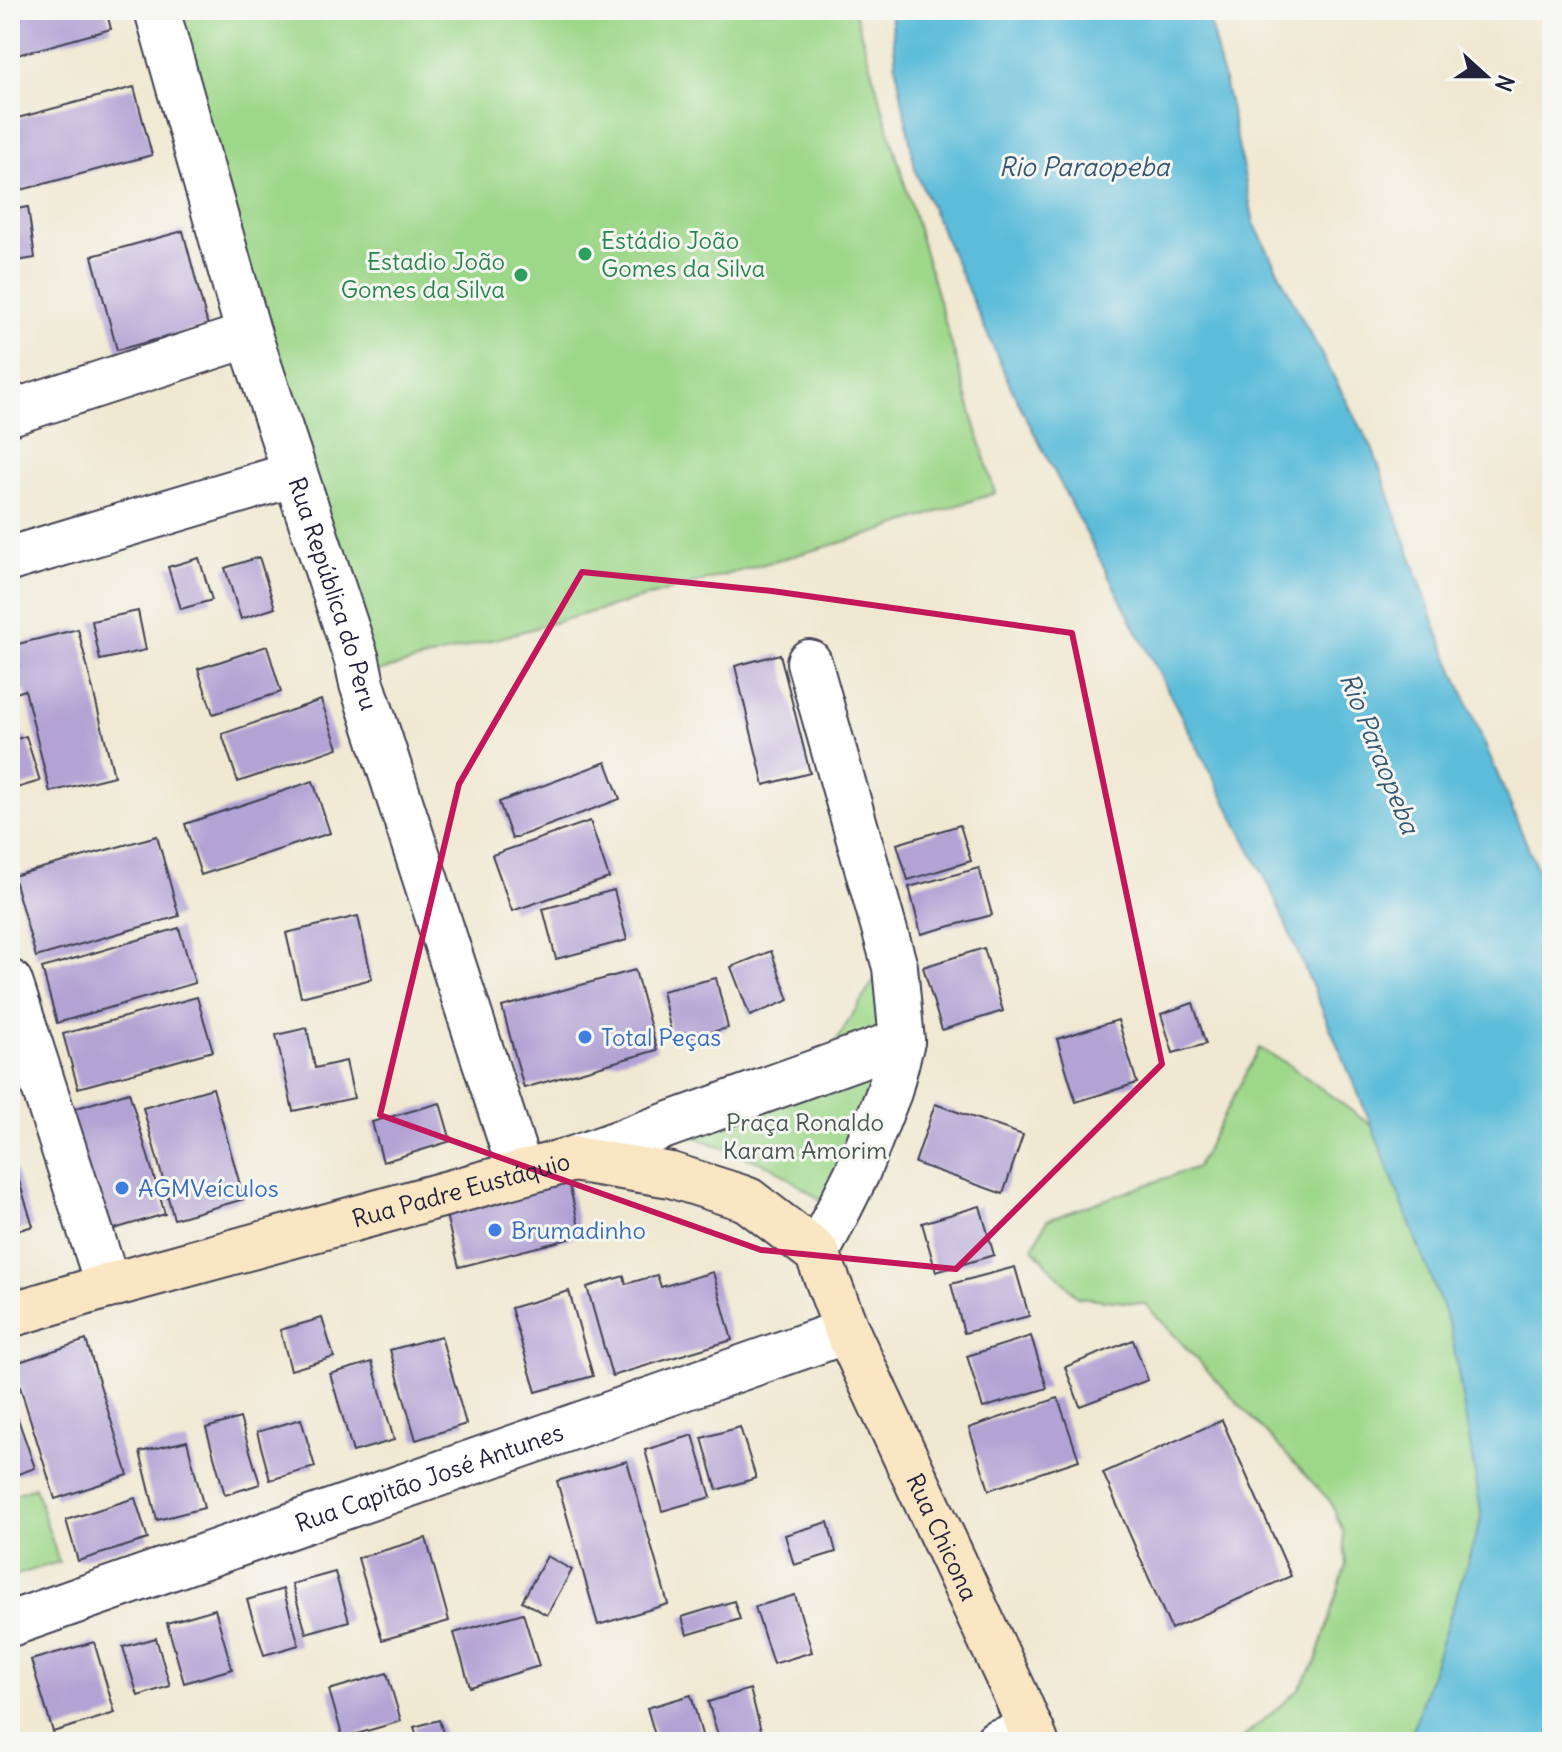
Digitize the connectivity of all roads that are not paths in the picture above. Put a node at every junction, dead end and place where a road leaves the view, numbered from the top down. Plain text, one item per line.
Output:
1 (157, 10) edge
2 (249, 335) junction
3 (10, 413) edge
4 (295, 474) junction
5 (10, 559) edge
6 (809, 662) dead end
7 (10, 982) edge
8 (902, 1041) junction
9 (573, 1159) junction
10 (521, 1173) junction
11 (817, 1253) junction
12 (108, 1286) junction
13 (10, 1315) edge
14 (847, 1331) junction
15 (10, 1624) edge
16 (1022, 1738) edge

1 - 2 street, Rua República do Peru
2 - 3 street
2 - 4 street, Rua República do Peru
4 - 5 street
4 - 10 street, Rua República do Peru
6 - 8 street
7 - 12 street
8 - 9 street
8 - 11 street
9 - 10 main road, Rua Padre Eustáquio
9 - 11 main road, Rua Padre Eustáquio
10 - 12 main road, Rua Padre Eustáquio
11 - 14 main road
12 - 13 main road, Rua Padre Eustáquio
14 - 15 street, Rua Capitão José Antunes
14 - 16 main road, Rua Chicona

